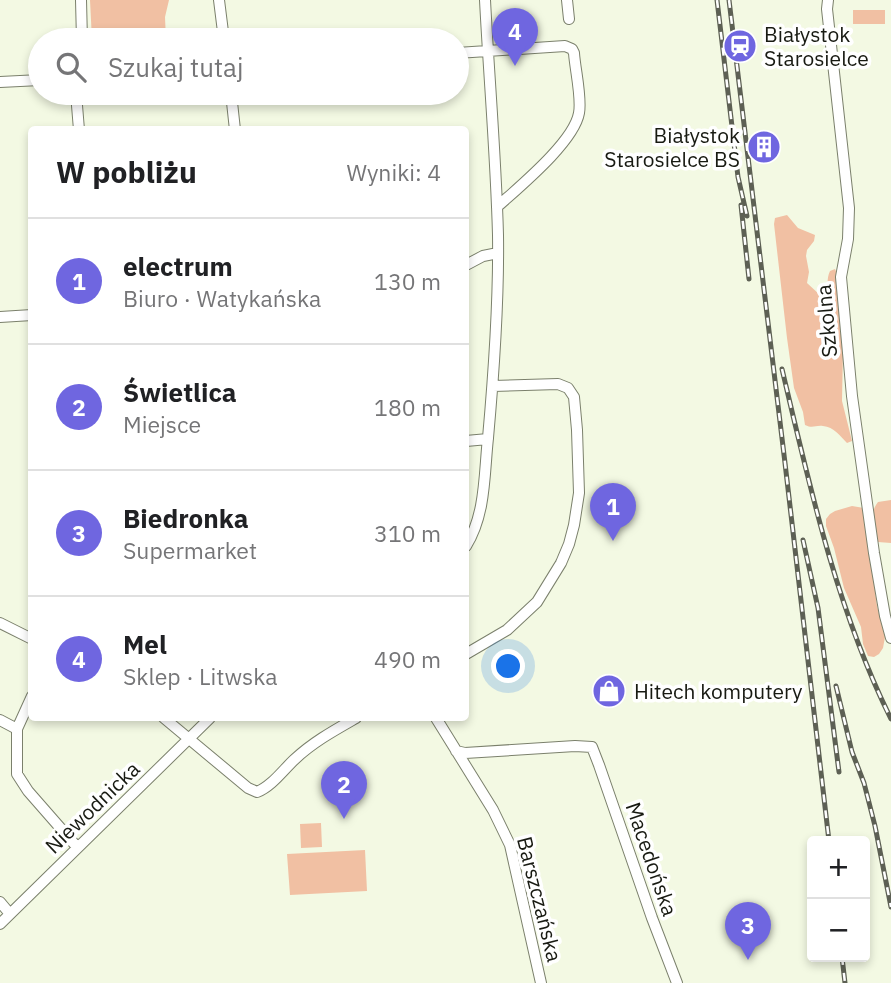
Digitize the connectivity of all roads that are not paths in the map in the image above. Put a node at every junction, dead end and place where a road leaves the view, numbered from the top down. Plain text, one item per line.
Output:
1 (81, 0) edge
2 (219, 0) edge
3 (485, 0) edge
4 (567, 0) edge
5 (828, 0) edge
6 (569, 19) dead end
7 (82, 28) edge
8 (222, 28) edge
9 (488, 51) junction
10 (469, 52) edge
11 (28, 81) edge
12 (0, 82) edge
13 (77, 105) edge
14 (233, 105) edge
15 (79, 126) edge
16 (235, 126) edge
17 (497, 207) junction
18 (498, 253) junction
19 (469, 263) edge
20 (28, 315) edge
21 (0, 317) edge
22 (493, 386) junction
23 (488, 439) junction
24 (469, 441) edge
25 (469, 540) edge
26 (888, 616) edge
27 (0, 623) edge
28 (28, 637) edge
29 (891, 638) edge
30 (469, 652) edge
31 (28, 704) edge
32 (0, 720) edge
33 (167, 721) edge
34 (207, 721) edge
35 (351, 721) edge
36 (438, 721) edge
37 (16, 729) junction
38 (188, 739) junction
39 (456, 751) junction
40 (78, 847) junction
41 (0, 902) edge
42 (10, 914) junction
43 (0, 924) edge
44 (541, 983) edge
45 (677, 983) edge

1 - 7 street
2 - 8 street
3 - 9 street
4 - 6 street
5 - 26 street, Szkolna
9 - 10 street
9 - 17 street
9 - 17 street
11 - 12 street
13 - 15 street
14 - 16 street
17 - 18 street
18 - 19 street
18 - 22 street
20 - 21 street
22 - 23 street
22 - 30 street
23 - 24 street
23 - 25 street
26 - 29 street, Szkolna
27 - 28 street
31 - 37 street
32 - 37 street
33 - 38 street
34 - 38 street, Niewodnicka
35 - 38 street
36 - 39 street, Barszczańska
37 - 40 street
38 - 40 street, Niewodnicka
39 - 44 street, Barszczańska
39 - 45 street, Macedońska
40 - 42 street, Niewodnicka
41 - 42 street
42 - 43 street, Niewodnicka

